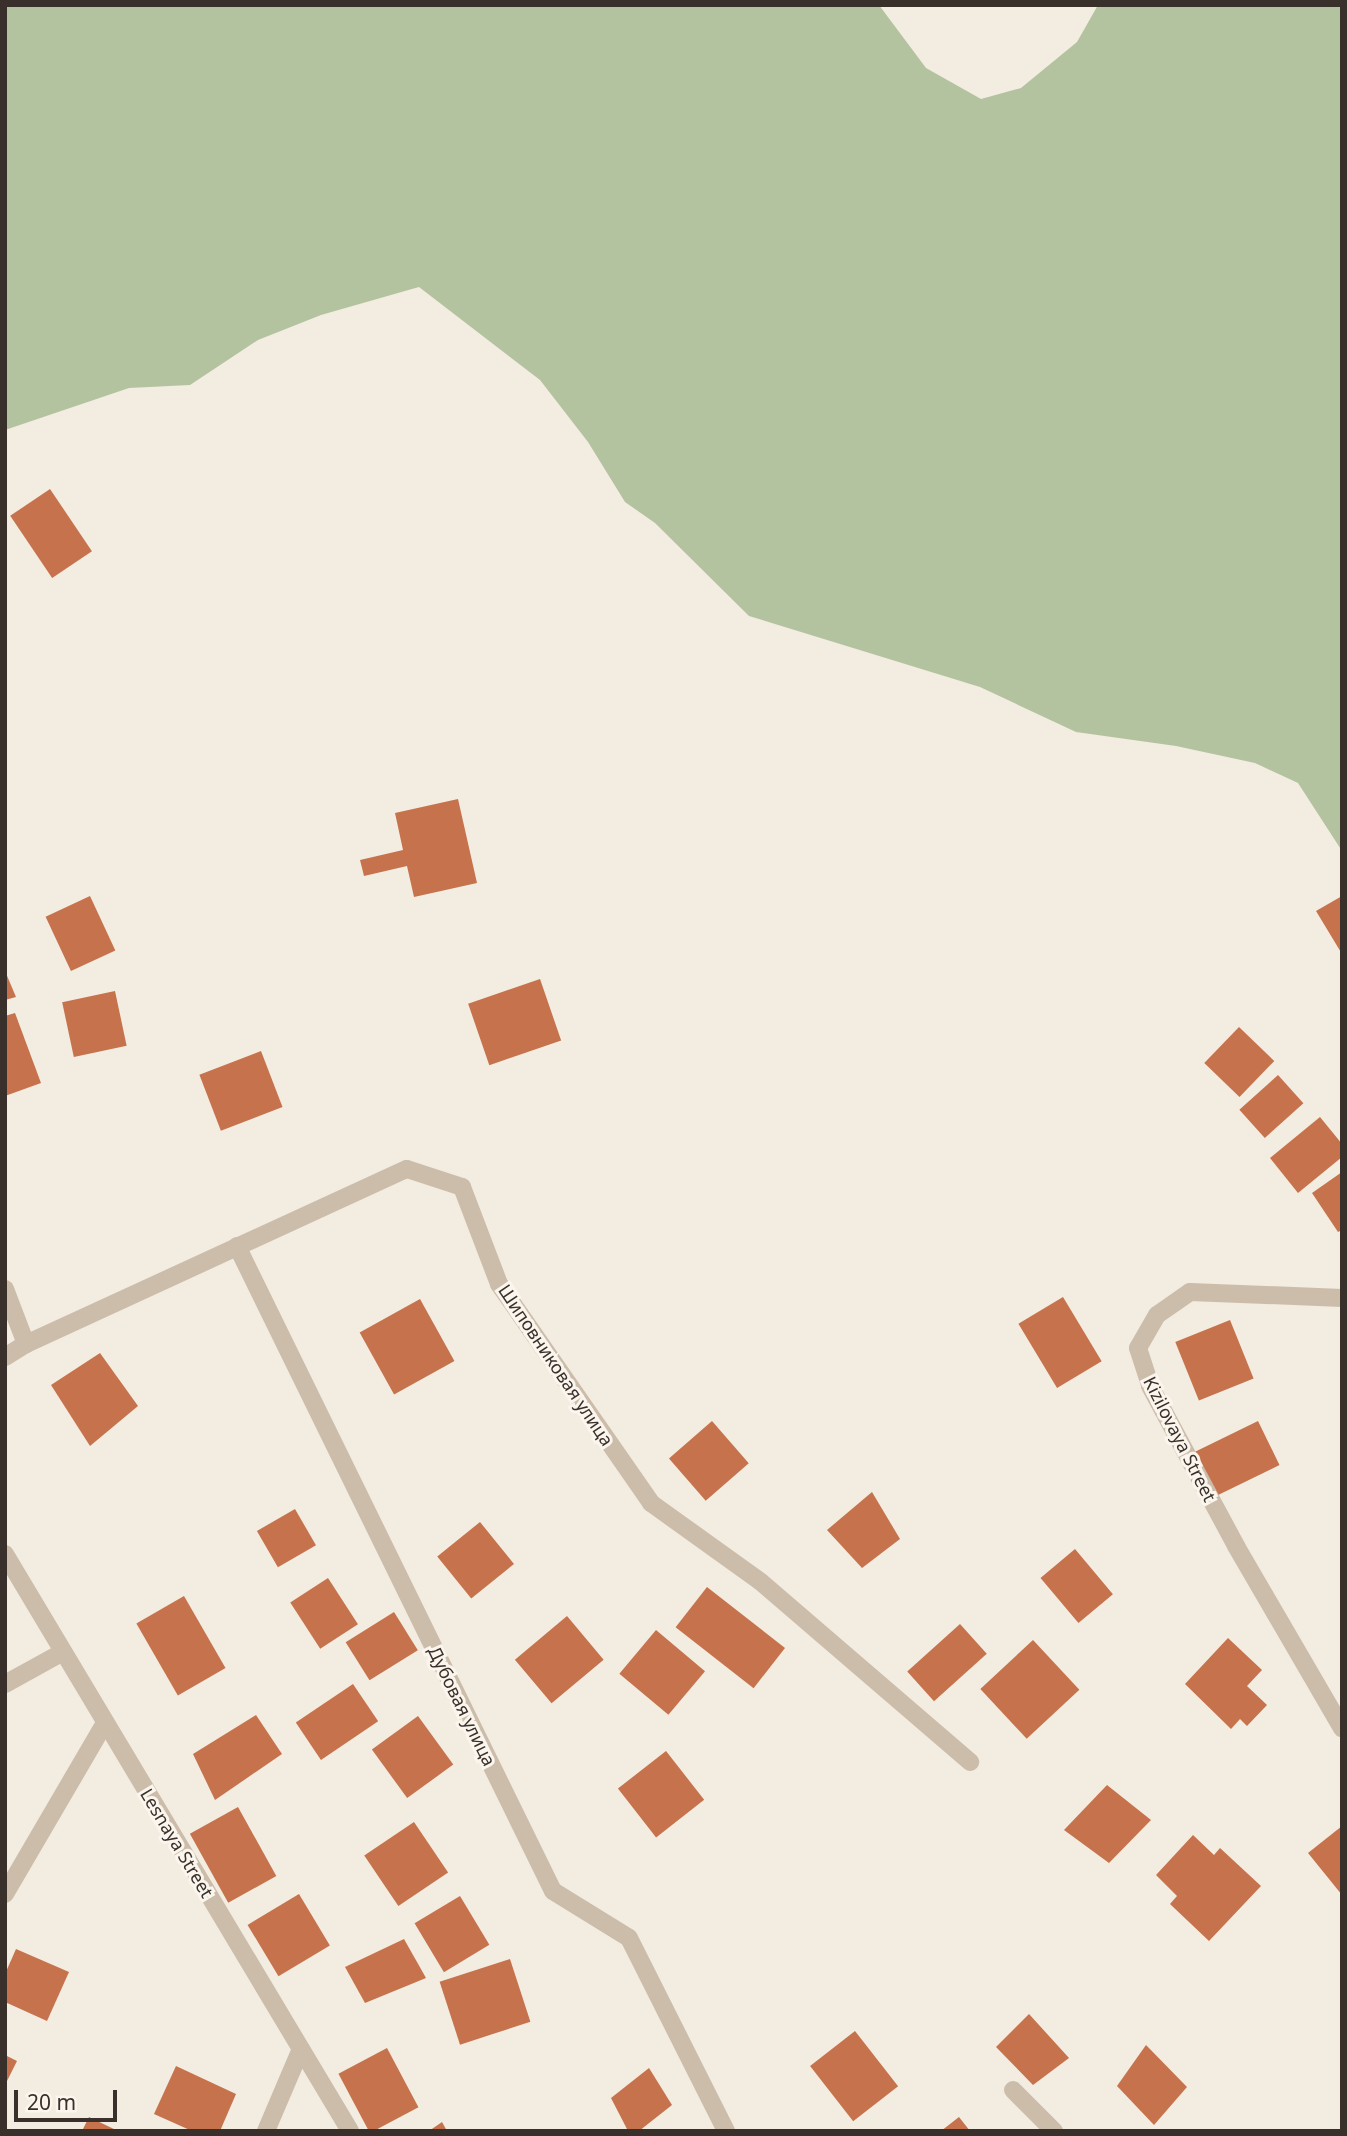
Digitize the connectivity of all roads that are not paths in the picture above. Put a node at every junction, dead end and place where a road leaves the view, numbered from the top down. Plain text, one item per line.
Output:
1 (237, 1246) junction
2 (5, 1289) edge
3 (1342, 1298) edge
4 (26, 1344) junction
5 (5, 1357) edge
6 (5, 1554) edge
7 (63, 1652) junction
8 (5, 1684) edge
9 (105, 1723) junction
10 (1342, 1728) edge
11 (970, 1762) dead end
12 (5, 1894) edge
13 (301, 2049) junction
14 (1013, 2090) dead end
15 (266, 2131) edge
16 (350, 2131) edge
17 (726, 2131) edge
18 (1054, 2131) edge

1 - 4 street, Шиповниковая улица
1 - 11 street, Шиповниковая улица
1 - 17 street, Дубовая улица
2 - 4 street
3 - 10 street, Kizilovaya Street
4 - 5 street, Шиповниковая улица
6 - 7 street, Lesnaya Street
7 - 8 street
7 - 9 street, Lesnaya Street
9 - 12 street
9 - 13 street, Lesnaya Street
13 - 15 street
13 - 16 street, Lesnaya Street
14 - 18 street

